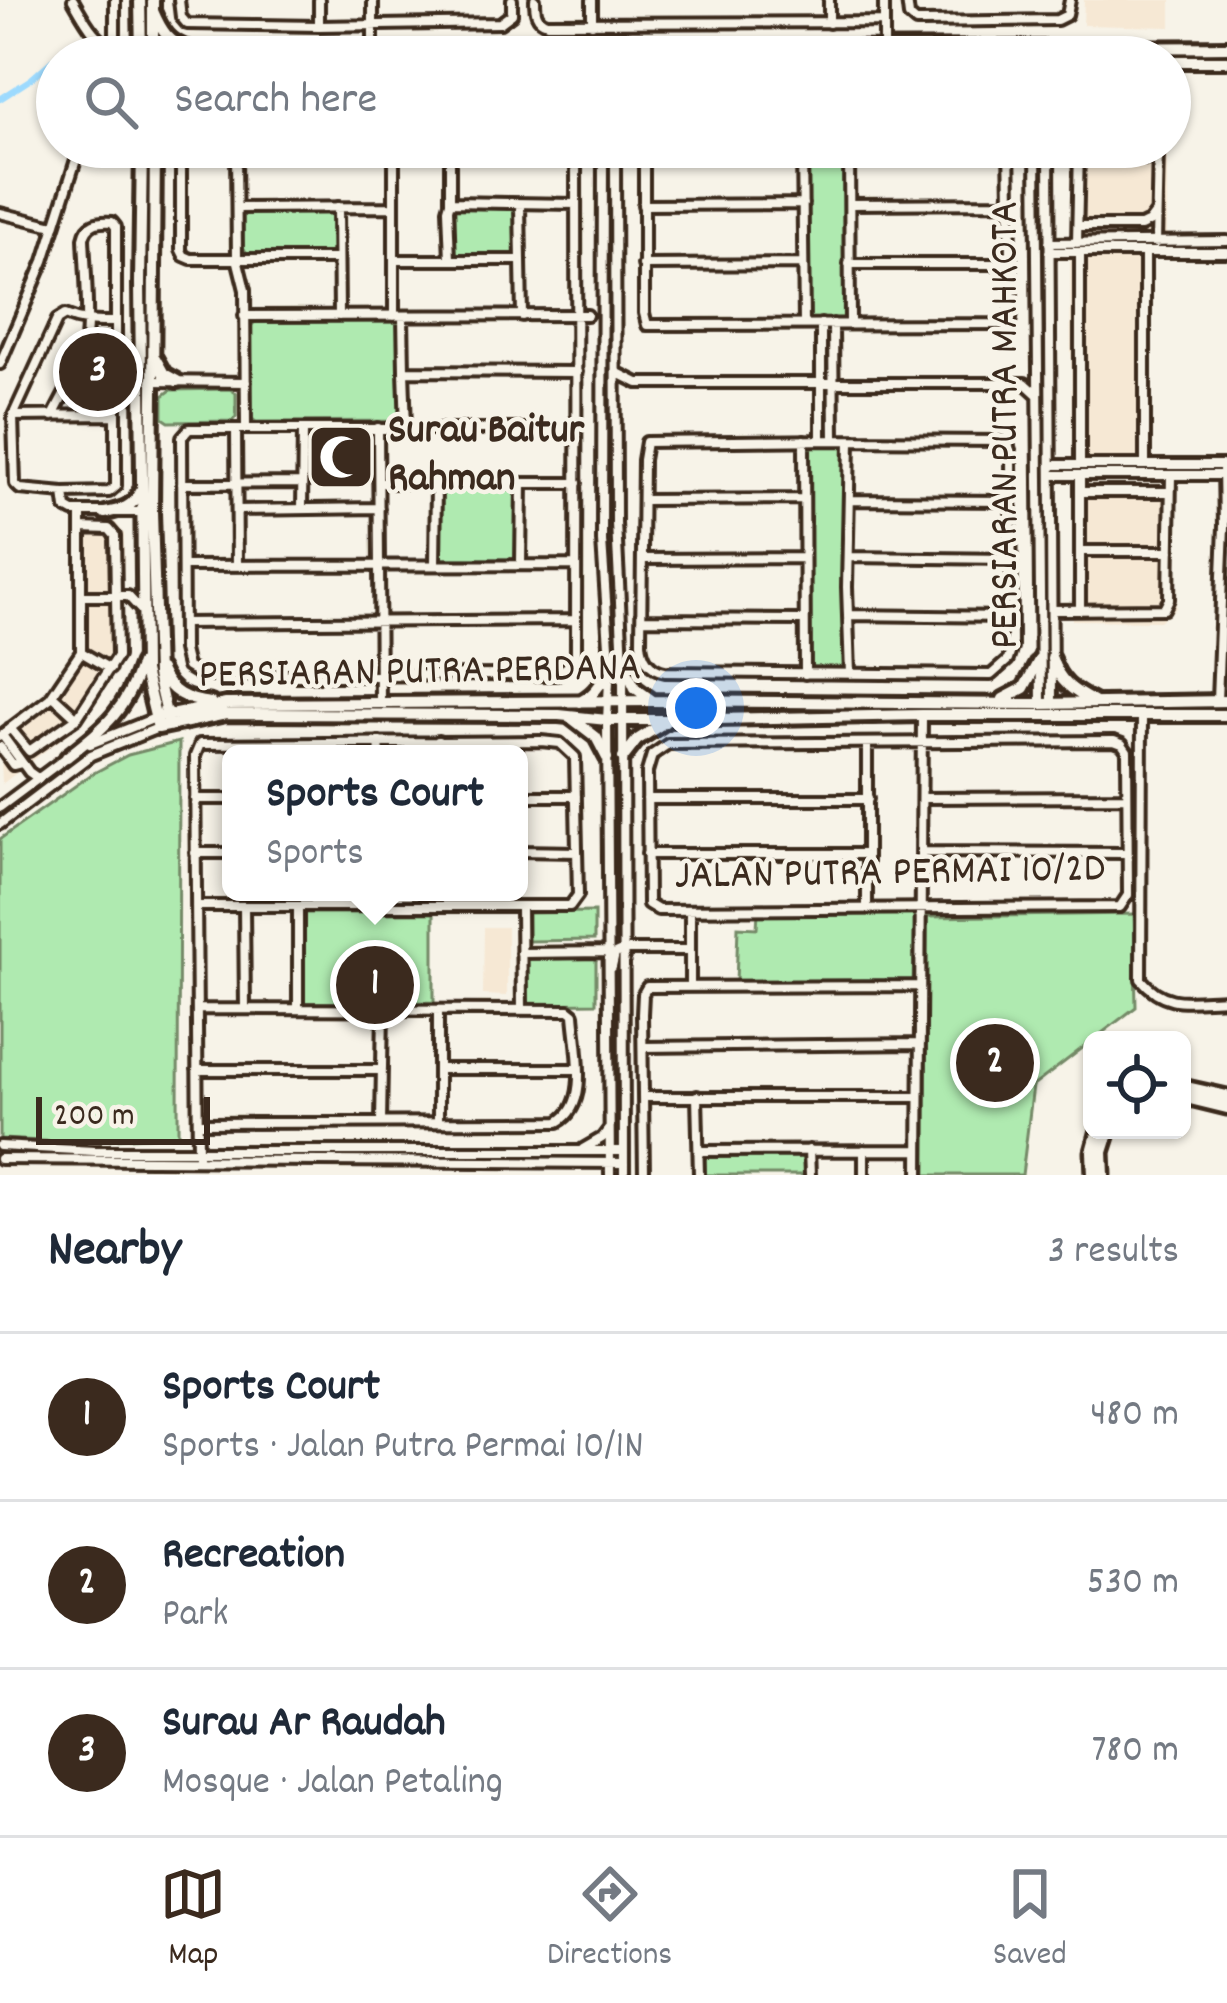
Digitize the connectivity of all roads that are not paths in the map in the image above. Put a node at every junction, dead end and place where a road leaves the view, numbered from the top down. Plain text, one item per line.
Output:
1 (73, 0) edge
2 (115, 0) edge
3 (140, 0) edge
4 (179, 0) edge
5 (319, 0) edge
6 (373, 0) edge
7 (512, 0) edge
8 (535, 0) edge
9 (592, 0) edge
10 (829, 0) edge
11 (884, 0) edge
12 (907, 0) edge
13 (1070, 0) edge
14 (153, 5) edge
15 (829, 22) junction
16 (884, 22) junction
17 (592, 24) junction
18 (319, 26) junction
19 (373, 26) junction
20 (99, 36) edge
21 (116, 36) edge
22 (144, 36) edge
23 (149, 36) edge
24 (167, 36) edge
25 (373, 36) edge
26 (884, 36) edge
27 (1227, 47) edge
28 (1191, 48) edge
29 (1227, 61) edge
30 (1191, 62) edge
31 (73, 168) edge
32 (142, 168) edge
33 (155, 168) edge
34 (182, 168) edge
35 (236, 168) edge
36 (394, 168) edge
37 (450, 168) edge
38 (576, 168) edge
39 (602, 168) edge
40 (616, 168) edge
41 (644, 168) edge
42 (802, 168) edge
43 (849, 168) edge
44 (1009, 168) edge
45 (1036, 168) edge
46 (1048, 168) edge
47 (1079, 168) edge
48 (1158, 168) edge
49 (450, 202) junction
50 (1010, 203) junction
51 (576, 204) junction
52 (803, 204) junction
53 (850, 204) junction
54 (520, 205) junction
55 (644, 205) junction
56 (338, 207) junction
57 (394, 207) junction
58 (237, 208) junction
59 (0, 213) edge
60 (1036, 213) junction
61 (1155, 213) junction
62 (1049, 218) junction
63 (55, 226) junction
64 (1078, 226) junction
65 (1141, 226) junction
66 (616, 233) junction
67 (1227, 241) edge
68 (1154, 243) junction
69 (603, 248) junction
70 (1047, 248) junction
71 (1074, 248) junction
72 (1145, 252) junction
73 (1227, 252) edge
74 (237, 258) junction
75 (338, 259) junction
76 (450, 259) junction
77 (394, 260) junction
78 (520, 260) junction
79 (803, 264) junction
80 (849, 264) junction
81 (1010, 264) junction
82 (643, 265) junction
83 (1049, 280) junction
84 (1037, 281) junction
85 (603, 294) junction
86 (582, 315) junction
87 (244, 316) junction
88 (339, 316) junction
89 (399, 316) junction
90 (521, 316) junction
91 (116, 322) junction
92 (86, 323) junction
93 (804, 324) junction
94 (827, 324) junction
95 (850, 324) junction
96 (604, 336) junction
97 (86, 340) junction
98 (116, 340) junction
99 (83, 354) junction
100 (154, 355) junction
101 (116, 356) junction
102 (820, 362) junction
103 (833, 362) junction
104 (0, 364) edge
105 (1037, 369) junction
106 (404, 371) junction
107 (578, 372) junction
108 (617, 372) junction
109 (148, 381) junction
110 (175, 381) junction
111 (245, 382) junction
112 (638, 382) junction
113 (803, 382) junction
114 (821, 382) junction
115 (833, 382) junction
116 (849, 382) junction
117 (1025, 383) junction
118 (69, 384) junction
119 (116, 389) junction
120 (1038, 395) junction
121 (154, 402) junction
122 (617, 402) junction
123 (834, 405) junction
124 (821, 407) junction
125 (116, 415) junction
126 (13, 416) junction
127 (53, 416) junction
128 (378, 428) junction
129 (406, 428) junction
130 (241, 429) junction
131 (303, 429) junction
132 (577, 429) junction
133 (1038, 432) junction
134 (1051, 438) junction
135 (804, 440) junction
136 (820, 440) junction
137 (834, 440) junction
138 (850, 441) junction
139 (1145, 465) junction
140 (1049, 470) junction
141 (1075, 470) junction
142 (1225, 470) edge
143 (1171, 475) junction
144 (380, 482) junction
145 (302, 483) junction
146 (436, 483) junction
147 (577, 483) junction
148 (182, 484) junction
149 (236, 484) junction
150 (522, 484) junction
151 (142, 486) junction
152 (1080, 492) junction
153 (1171, 492) junction
154 (1226, 492) edge
155 (64, 494) junction
156 (803, 499) junction
157 (644, 500) junction
158 (849, 500) junction
159 (1010, 500) junction
160 (1051, 504) junction
161 (380, 508) junction
162 (302, 509) junction
163 (237, 510) junction
164 (1038, 511) junction
165 (147, 512) junction
166 (81, 513) junction
167 (110, 513) junction
168 (616, 523) junction
169 (81, 528) junction
170 (602, 541) junction
171 (142, 545) junction
172 (1080, 551) junction
173 (1170, 551) junction
174 (848, 557) junction
175 (803, 558) junction
176 (1225, 559) edge
177 (642, 560) junction
178 (1010, 560) junction
179 (521, 564) junction
180 (381, 565) junction
181 (576, 565) junction
182 (183, 566) junction
183 (237, 566) junction
184 (435, 566) junction
185 (82, 596) junction
186 (117, 596) junction
187 (1052, 610) junction
188 (1080, 610) junction
189 (143, 612) junction
190 (848, 615) junction
191 (1010, 617) junction
192 (642, 619) junction
193 (576, 620) junction
194 (803, 620) junction
195 (381, 622) junction
196 (183, 623) junction
197 (1223, 626) edge
198 (81, 652) junction
199 (150, 655) junction
200 (1046, 659) junction
201 (616, 662) junction
202 (110, 669) junction
203 (805, 674) junction
204 (850, 674) junction
205 (380, 676) junction
206 (52, 695) junction
207 (1222, 700) edge
208 (654, 701) junction
209 (380, 703) junction
210 (608, 703) junction
211 (623, 703) junction
212 (994, 703) junction
213 (1095, 703) junction
214 (226, 704) junction
215 (577, 704) junction
216 (1047, 705) junction
217 (559, 715) junction
218 (922, 715) junction
219 (1142, 715) junction
220 (1227, 715) edge
221 (1084, 716) junction
222 (1014, 717) junction
223 (77, 718) junction
224 (623, 719) junction
225 (607, 720) junction
226 (668, 720) junction
227 (162, 721) junction
228 (4, 733) edge
229 (438, 741) junction
230 (380, 742) joint
231 (866, 743) junction
232 (922, 743) junction
233 (438, 745) edge
234 (0, 747) edge
235 (67, 757) junction
236 (607, 758) junction
237 (623, 758) junction
238 (21, 763) junction
239 (38, 778) junction
240 (48, 786) junction
241 (528, 796) edge
242 (576, 796) junction
243 (1126, 797) junction
244 (922, 798) junction
245 (195, 799) junction
246 (222, 799) edge
247 (647, 799) junction
248 (868, 800) junction
249 (0, 807) edge
250 (0, 824) edge
251 (528, 852) edge
252 (922, 852) junction
253 (195, 853) junction
254 (222, 853) edge
255 (1127, 853) junction
256 (646, 854) junction
257 (867, 854) junction
258 (578, 855) junction
259 (382, 901) edge
260 (437, 901) edge
261 (196, 906) junction
262 (244, 906) junction
263 (298, 906) junction
264 (382, 907) junction
265 (437, 907) junction
266 (521, 908) junction
267 (867, 908) junction
268 (922, 908) junction
269 (690, 910) junction
270 (624, 913) junction
271 (627, 947) junction
272 (608, 948) junction
273 (689, 950) junction
274 (595, 952) junction
275 (521, 953) junction
276 (608, 970) junction
277 (690, 986) junction
278 (920, 986) junction
279 (1227, 999) edge
280 (197, 1009) junction
281 (245, 1009) junction
282 (298, 1010) junction
283 (383, 1010) junction
284 (438, 1010) junction
285 (522, 1010) junction
286 (920, 1044) junction
287 (643, 1047) junction
288 (438, 1069) junction
289 (578, 1069) junction
290 (197, 1070) junction
291 (382, 1070) junction
292 (1191, 1093) edge
293 (1191, 1095) edge
294 (697, 1096) junction
295 (644, 1097) junction
296 (919, 1097) junction
297 (1227, 1097) edge
298 (1227, 1107) edge
299 (610, 1117) junction
300 (438, 1121) junction
301 (381, 1122) junction
302 (198, 1123) junction
303 (1097, 1139) edge
304 (1106, 1139) edge
305 (0, 1145) edge
306 (581, 1150) junction
307 (610, 1150) junction
308 (809, 1150) junction
309 (864, 1150) junction
310 (919, 1150) junction
311 (624, 1151) junction
312 (699, 1151) junction
313 (198, 1155) junction
314 (0, 1159) edge
315 (525, 1160) junction
316 (581, 1162) junction
317 (610, 1163) junction
318 (624, 1163) junction
319 (598, 1173) edge
320 (524, 1175) edge
321 (610, 1175) edge
322 (624, 1175) edge
323 (644, 1175) edge
324 (699, 1175) edge
325 (810, 1175) edge
326 (864, 1175) edge
327 (920, 1175) edge
328 (1094, 1175) edge
329 (1103, 1175) edge

1 - 20 street
2 - 21 street
3 - 22 main road
4 - 18 street
5 - 18 street
6 - 19 street
7 - 19 street
8 - 17 street
9 - 17 street
10 - 15 street
11 - 16 street
12 - 13 street
14 - 23 main road
14 - 24 main road
15 - 16 street
15 - 17 street
16 - 26 street
18 - 19 street
19 - 25 street
27 - 28 main road
29 - 30 main road
31 - 63 street
32 - 109 main road
33 - 100 main road
34 - 74 street
35 - 58 street
36 - 57 street
37 - 49 street
38 - 51 street
39 - 69 street
40 - 66 street
41 - 55 street
42 - 52 street
43 - 53 street
44 - 50 street
45 - 60 street, PERSIARAN PUTRA MAHKOTA
46 - 62 street, PERSIARAN PUTRA MAHKOTA
47 - 64 street
48 - 61 street
49 - 54 street
49 - 76 street
50 - 53 street
50 - 81 street
51 - 54 street
51 - 86 street
52 - 55 street
52 - 79 street
53 - 80 street
54 - 78 street
55 - 82 street
56 - 57 street
56 - 58 street
56 - 75 street
57 - 77 street
58 - 74 street
59 - 63 street
60 - 70 street
60 - 84 street, PERSIARAN PUTRA MAHKOTA
61 - 65 street
61 - 68 street
62 - 70 street, PERSIARAN PUTRA MAHKOTA
62 - 71 street
63 - 104 street
64 - 65 street
64 - 71 street
65 - 68 street
66 - 69 street
66 - 108 street
67 - 68 street
68 - 71 street
69 - 85 street
70 - 71 street
70 - 83 street, PERSIARAN PUTRA MAHKOTA
70 - 84 street
71 - 72 street
71 - 83 street
71 - 141 street
72 - 73 street
72 - 139 street
74 - 75 street
74 - 87 street
75 - 88 street
76 - 77 street
76 - 78 street
77 - 89 street
78 - 90 street
79 - 82 street
79 - 93 street
80 - 81 street
80 - 95 street
81 - 95 street
82 - 93 street
83 - 134 street, PERSIARAN PUTRA MAHKOTA
84 - 105 street, PERSIARAN PUTRA MAHKOTA
85 - 86 street
85 - 96 street
86 - 90 street
86 - 96 street
86 - 107 street
87 - 88 street
87 - 111 street
88 - 89 street
89 - 90 street
89 - 106 street
91 - 92 street
91 - 92 street
91 - 98 street
92 - 97 street
92 - 126 street
93 - 94 street
94 - 95 street
94 - 102 street
94 - 103 street
96 - 170 street
97 - 98 street
97 - 99 street
98 - 101 street
99 - 101 street
99 - 118 street
100 - 109 main road
100 - 110 main road
101 - 119 street
102 - 113 street
102 - 114 street
103 - 115 street
103 - 116 street
105 - 117 street
105 - 120 street, PERSIARAN PUTRA MAHKOTA
106 - 107 street
106 - 129 street
107 - 132 street
108 - 112 street
108 - 122 street
109 - 110 street
109 - 121 main road
109 - 151 main road
110 - 111 street
110 - 121 main road
111 - 130 street
112 - 113 street
112 - 122 street
113 - 114 street
113 - 124 street
114 - 115 street
114 - 124 street
115 - 116 street
115 - 123 street
116 - 117 street
116 - 123 street
117 - 120 street
118 - 119 street
118 - 127 street
119 - 125 street
120 - 133 street, PERSIARAN PUTRA MAHKOTA
121 - 165 main road
122 - 168 street
123 - 137 street
124 - 136 street
125 - 127 street
125 - 155 street
126 - 127 street
126 - 155 street
128 - 129 street
128 - 131 street
128 - 144 street
129 - 132 street
130 - 131 street
130 - 148 street
130 - 149 street
131 - 145 street
132 - 147 street
133 - 140 street
133 - 164 street, PERSIARAN PUTRA MAHKOTA
134 - 140 street, PERSIARAN PUTRA MAHKOTA
134 - 141 street
135 - 136 street
135 - 156 street
135 - 157 street
136 - 137 street
137 - 138 street
138 - 158 street
138 - 159 street
139 - 141 street
139 - 142 street
140 - 141 street
140 - 160 street, PERSIARAN PUTRA MAHKOTA
140 - 164 street
141 - 143 street
141 - 152 street
141 - 160 street
142 - 143 street
142 - 154 street
143 - 153 street
144 - 146 street
144 - 161 street
145 - 149 street
145 - 162 street
146 - 150 street
146 - 184 street
147 - 150 street
147 - 181 street
148 - 149 street
148 - 182 street
149 - 163 street
150 - 179 street
151 - 165 main road
151 - 167 main road
152 - 153 street
152 - 172 street
153 - 173 street
154 - 176 street
155 - 166 street
156 - 157 street
156 - 175 street
157 - 177 street
158 - 159 street
158 - 174 street
159 - 178 street
160 - 187 street, PERSIARAN PUTRA MAHKOTA
161 - 162 street
161 - 180 street
162 - 163 street
163 - 183 street
164 - 200 street, PERSIARAN PUTRA MAHKOTA
165 - 167 street
165 - 171 main road
165 - 199 main road
166 - 167 street
166 - 169 street
167 - 171 main road
168 - 170 street
168 - 201 street
169 - 185 street
169 - 186 street
170 - 201 street
171 - 189 main road
172 - 173 street
172 - 188 street
173 - 188 street
174 - 178 street
174 - 190 street
175 - 177 street
175 - 194 street
176 - 197 street
177 - 192 street
178 - 191 street
179 - 181 street
179 - 184 street
180 - 183 street
180 - 184 street
180 - 195 street
181 - 193 street
182 - 183 street
182 - 196 street
185 - 186 street
185 - 198 street
186 - 189 street
186 - 202 street
187 - 188 street
187 - 200 street, PERSIARAN PUTRA MAHKOTA
189 - 199 main road
190 - 191 street
190 - 204 street
191 - 204 street
192 - 194 street
192 - 203 street
193 - 195 street
193 - 205 street
194 - 203 street
195 - 196 street
195 - 205 street
196 - 205 street
197 - 207 street
198 - 202 street
198 - 206 street
199 - 214 main road
199 - 227 main road
199 - 235 main road
200 - 212 main road
200 - 213 main road
200 - 216 street, PERSIARAN PUTRA MAHKOTA
201 - 208 main road
201 - 210 street
201 - 211 street
201 - 215 main road
202 - 223 street
203 - 204 street
205 - 209 street
206 - 223 street
206 - 228 street
207 - 213 main road, PERSIARAN PUTRA PERDANA
208 - 211 main road, PERSIARAN PUTRA PERDANA
208 - 212 main road, PERSIARAN PUTRA PERDANA
209 - 214 main road, PERSIARAN PUTRA PERDANA
209 - 215 main road, PERSIARAN PUTRA PERDANA
210 - 211 main road, PERSIARAN PUTRA PERDANA
210 - 215 main road, PERSIARAN PUTRA PERDANA
210 - 225 street
211 - 224 street
212 - 216 main road, PERSIARAN PUTRA PERDANA
213 - 216 main road, PERSIARAN PUTRA PERDANA
214 - 227 main road, PERSIARAN PUTRA PERDANA
216 - 221 main road
216 - 222 main road
217 - 225 main road, PERSIARAN PUTRA PERDANA
217 - 227 main road, PERSIARAN PUTRA PERDANA
217 - 236 main road
218 - 222 main road, PERSIARAN PUTRA PERDANA
218 - 226 main road, PERSIARAN PUTRA PERDANA
218 - 232 street
219 - 220 main road, PERSIARAN PUTRA PERDANA
219 - 221 main road, PERSIARAN PUTRA PERDANA
219 - 279 street
221 - 222 main road, PERSIARAN PUTRA PERDANA
223 - 228 street
224 - 225 main road, PERSIARAN PUTRA PERDANA
224 - 226 main road, PERSIARAN PUTRA PERDANA
224 - 237 street
225 - 236 street
226 - 237 main road
227 - 235 street, PERSIARAN PUTRA PERDANA
227 - 240 street, PERSIARAN PUTRA PERDANA
228 - 238 street
229 - 230 street
229 - 233 street
229 - 242 street
230 - 245 street
231 - 232 street
231 - 247 street
231 - 248 street
232 - 243 street
232 - 244 street
234 - 238 street
235 - 239 street, PERSIARAN PUTRA PERDANA
236 - 272 street
237 - 270 street
238 - 239 street
239 - 240 street
239 - 249 street, PERSIARAN PUTRA PERDANA
240 - 250 street, PERSIARAN PUTRA PERDANA
241 - 242 street
242 - 258 street
243 - 244 street
243 - 255 street
244 - 252 street
245 - 246 street
245 - 253 street
247 - 248 street
247 - 256 street
248 - 257 street
251 - 258 street
252 - 255 street
252 - 268 street
253 - 254 street
253 - 261 street
255 - 268 street, JALAN PUTRA PERMAI 10/2D
256 - 257 street
256 - 269 street, JALAN PUTRA PERMAI 10/2D
257 - 267 street
258 - 266 street
259 - 264 street
260 - 265 street
261 - 262 street
261 - 280 street
262 - 263 street
262 - 281 street
263 - 264 street
263 - 282 street
264 - 265 street
265 - 266 street
266 - 275 street
267 - 268 street, JALAN PUTRA PERMAI 10/2D
267 - 269 street, JALAN PUTRA PERMAI 10/2D
268 - 278 street
269 - 273 street
270 - 271 street
270 - 272 street
271 - 273 street
271 - 276 street
271 - 311 street
272 - 274 street
272 - 276 street
273 - 277 street
274 - 275 street
274 - 276 street
275 - 285 street
276 - 299 street
277 - 278 street
277 - 287 street
278 - 286 street
280 - 281 street
280 - 290 street
281 - 282 street
282 - 283 street
283 - 284 street
283 - 291 street
284 - 285 street
284 - 288 street
285 - 289 street
286 - 287 street
286 - 296 street
287 - 295 street
288 - 289 street
288 - 300 street
289 - 300 street
290 - 291 street
290 - 302 street
291 - 301 street
292 - 297 highway
293 - 298 highway
294 - 295 street
294 - 296 street
294 - 312 street
295 - 323 street
296 - 310 street
299 - 306 street
299 - 307 street
300 - 301 street
301 - 302 street
302 - 313 street
303 - 328 highway
304 - 329 highway
305 - 313 street
306 - 307 street
306 - 313 street
307 - 311 street
307 - 317 street
308 - 309 street
308 - 312 street
308 - 325 street
309 - 310 street
309 - 326 street
310 - 327 street
311 - 318 street
312 - 324 street
313 - 314 street
313 - 315 street
315 - 316 street
315 - 320 street
316 - 317 street
316 - 319 street
317 - 318 street
317 - 321 street
318 - 322 street

